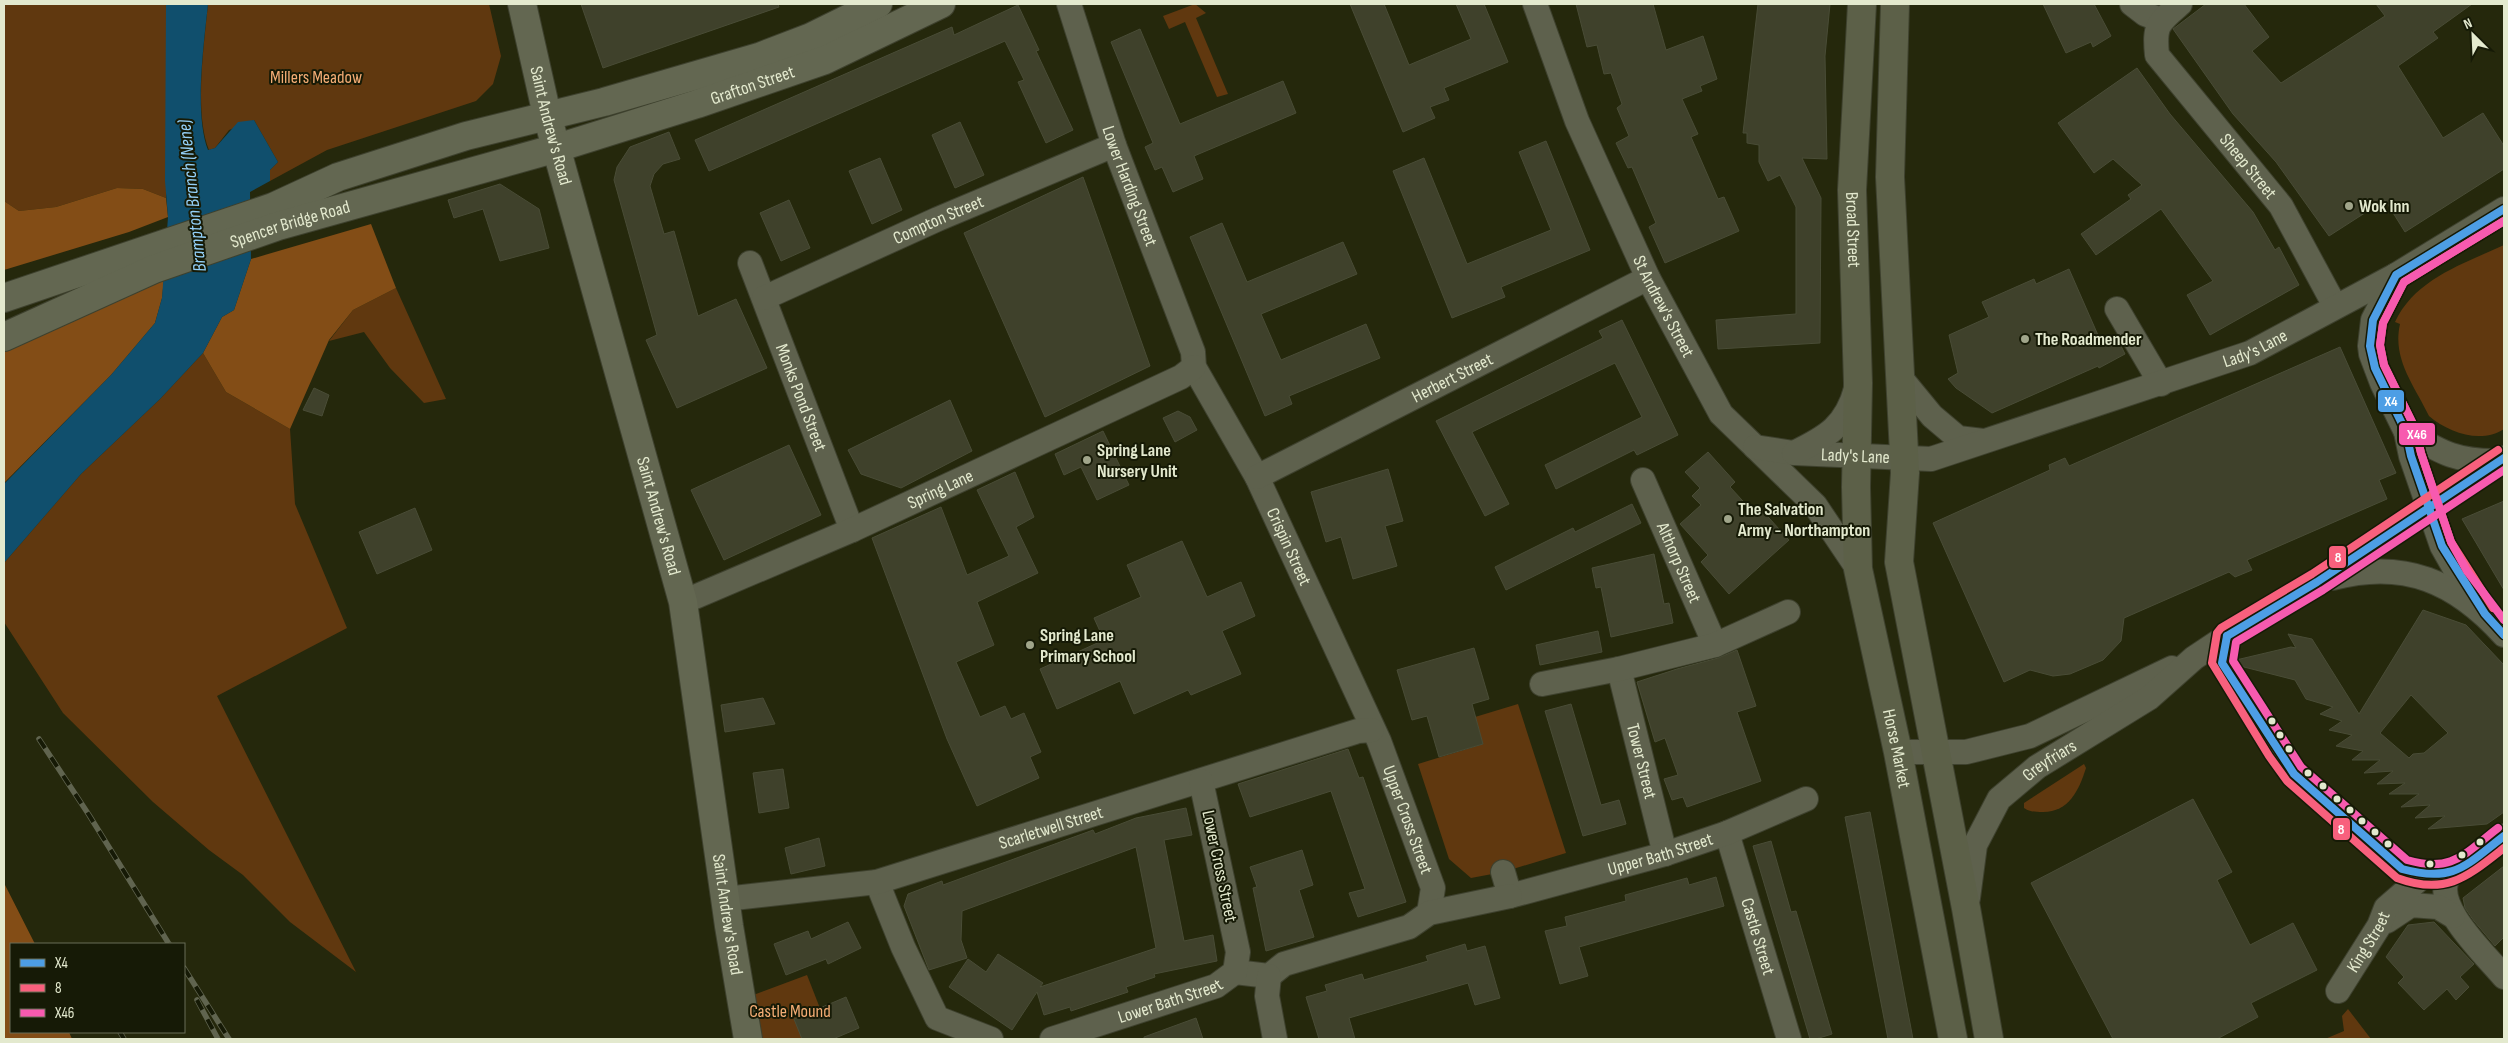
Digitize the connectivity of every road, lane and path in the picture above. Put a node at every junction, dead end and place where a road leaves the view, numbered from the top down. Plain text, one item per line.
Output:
1 (522, 4) edge
2 (878, 4) edge
3 (941, 4) edge
4 (1069, 4) edge
5 (1535, 4) edge
6 (1862, 4) edge
7 (1895, 4) edge
8 (2132, 4) edge
9 (2180, 4) edge
10 (2158, 27) junction
11 (547, 115) junction
12 (1114, 145) junction
13 (557, 148) junction
14 (2504, 209) edge
15 (275, 216) junction
16 (149, 260) junction
17 (750, 263) dead end
18 (2396, 275) junction
19 (1648, 278) junction
20 (4, 298) edge
21 (764, 298) junction
22 (2335, 306) junction
23 (2117, 309) dead end
24 (4, 337) edge
25 (1194, 367) junction
26 (1900, 377) junction
27 (1858, 383) junction
28 (2160, 384) junction
29 (2406, 432) junction
30 (1983, 441) junction
31 (1756, 447) junction
32 (1794, 453) junction
33 (1856, 456) junction
34 (1904, 458) junction
35 (2502, 459) edge
36 (1257, 477) junction
37 (1643, 480) dead end
38 (2430, 507) junction
39 (852, 530) junction
40 (1858, 569) junction
41 (2317, 582) junction
42 (684, 602) junction
43 (1788, 612) dead end
44 (2485, 614) junction
45 (2504, 635) edge
46 (2227, 636) junction
47 (1715, 645) junction
48 (2194, 658) junction
49 (1620, 669) junction
50 (1542, 684) dead end
51 (1372, 730) junction
52 (1898, 752) junction
53 (1937, 752) junction
54 (1201, 781) junction
55 (1806, 799) dead end
56 (1727, 833) junction
57 (2504, 836) edge
58 (1665, 854) junction
59 (1503, 872) dead end
60 (2422, 876) junction
61 (2449, 876) junction
62 (877, 882) junction
63 (1510, 896) junction
64 (725, 899) junction
65 (1966, 908) junction
66 (1429, 913) junction
67 (2453, 916) junction
68 (2379, 926) junction
69 (1237, 962) junction
70 (1269, 976) junction
71 (2504, 978) edge
72 (2338, 991) dead end
73 (748, 1039) edge
74 (991, 1039) edge
75 (1053, 1039) edge
76 (1275, 1039) edge
77 (1789, 1039) edge
78 (1953, 1039) edge
79 (1989, 1039) edge

1 - 11 main road, Saint Andrew's Road
2 - 11 main road, Grafton Street
3 - 13 main road, Grafton Street
4 - 12 street, Lower Harding Street
5 - 19 street, St Andrew's Street
6 - 27 highway, Broad Street
7 - 26 highway
8 - 10 street
9 - 10 street
10 - 22 street, Sheep Street
11 - 13 main road, Saint Andrew's Road
11 - 15 main road, Spencer Bridge Road
12 - 21 street, Compton Street
12 - 25 street, Lower Harding Street
13 - 15 main road, Spencer Bridge Road
13 - 42 main road, Saint Andrew's Road
14 - 18 street, Lady's Lane
15 - 16 main road, Spencer Bridge Road
16 - 20 main road, Spencer Bridge Road
16 - 24 main road, Spencer Bridge Road
17 - 21 street, Monks Pond Street
18 - 22 street, Lady's Lane
18 - 29 street
19 - 31 street, St Andrew's Street
19 - 36 street, Herbert Street
21 - 39 street, Monks Pond Street
22 - 28 street, Lady's Lane
23 - 28 street
25 - 36 street, Crispin Street
25 - 39 street, Spring Lane
26 - 30 street, Lady's Lane
26 - 34 highway
27 - 32 street
27 - 33 highway, Broad Street
28 - 30 street, Lady's Lane
29 - 35 street
29 - 38 street
30 - 34 street, Lady's Lane
31 - 32 street, Lady's Lane
31 - 40 street, St Andrew's Street
32 - 33 street, Lady's Lane
33 - 34 street, Lady's Lane
33 - 40 highway, Horse Market
34 - 53 highway
35 - 38 street, Greyfriars
36 - 51 street, Crispin Street
37 - 47 street, Althorp Street
38 - 41 street, Greyfriars
38 - 44 street
39 - 42 street, Spring Lane
40 - 52 highway, Horse Market
41 - 44 street
41 - 46 street, Greyfriars
42 - 64 main road, Saint Andrew's Road
43 - 47 street
44 - 45 street
46 - 48 street, Greyfriars
46 - 60 street
47 - 49 street
48 - 53 street, Greyfriars
48 - 65 street, Greyfriars
49 - 50 street
49 - 58 street, Tower Street
51 - 54 street, Scarletwell Street
51 - 66 street, Upper Cross Street
52 - 53 street, Greyfriars
52 - 78 highway, Horse Market
53 - 65 highway
54 - 62 street, Scarletwell Street
54 - 69 street, Lower Cross Street
55 - 56 street, Upper Bath Street
56 - 58 street, Upper Bath Street
56 - 77 street, Castle Street
57 - 61 street
58 - 63 street, Upper Bath Street
59 - 63 street
60 - 61 street
60 - 68 street, King Street
61 - 67 street
62 - 64 street, Scarletwell Street
62 - 74 street
63 - 66 street, Upper Bath Street
64 - 73 main road, Saint Andrew's Road
65 - 79 highway
66 - 70 street, Upper Bath Street
67 - 68 street
67 - 71 street
68 - 72 street, King Street
69 - 70 street
69 - 75 street, Lower Bath Street
70 - 76 street

